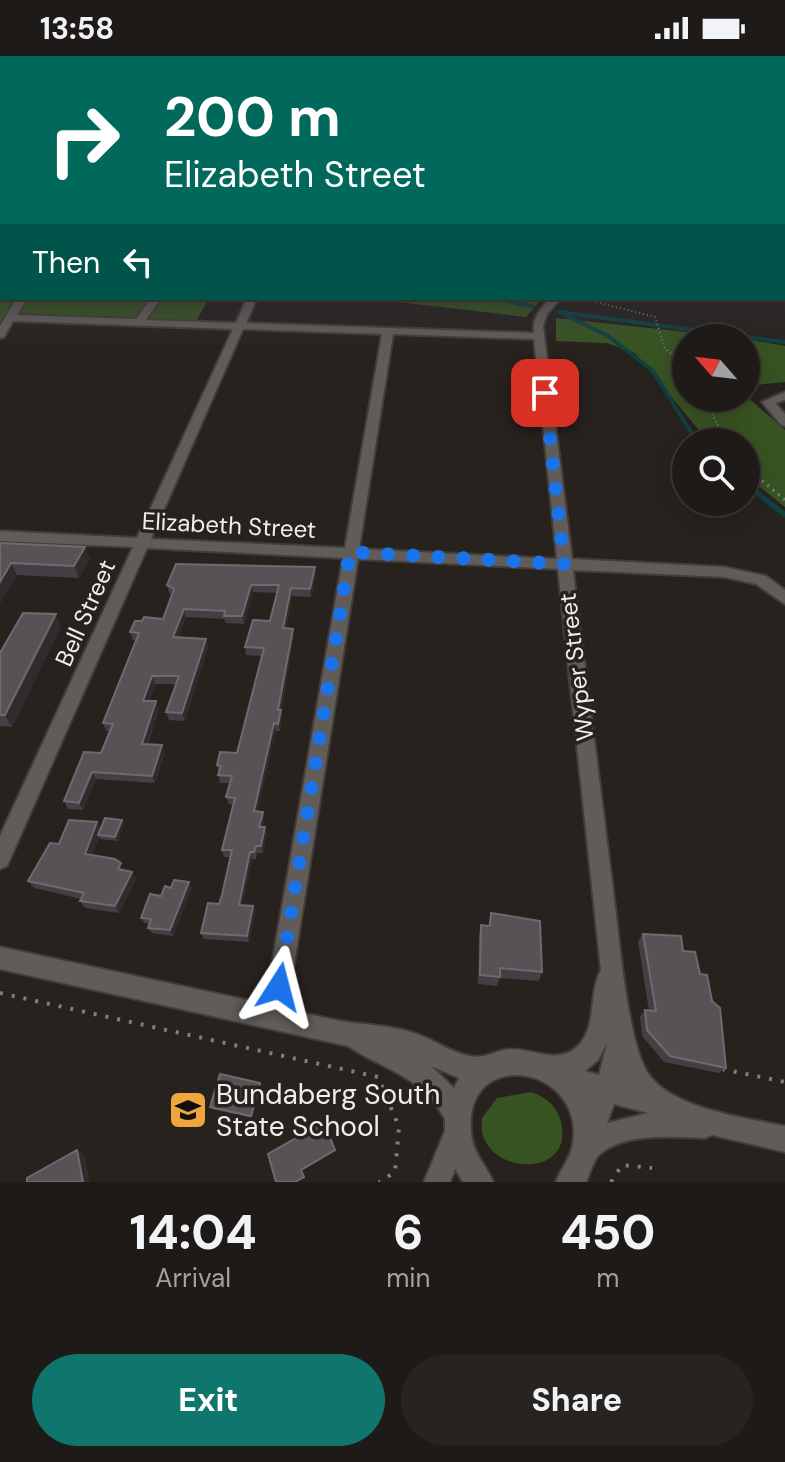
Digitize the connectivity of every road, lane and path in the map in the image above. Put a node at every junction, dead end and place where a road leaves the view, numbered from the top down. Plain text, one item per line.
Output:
1 (21, 300) edge
2 (155, 300) edge
3 (251, 300) edge
4 (553, 300) edge
5 (589, 300) edge
6 (10, 318) junction
7 (139, 323) junction
8 (239, 326) junction
9 (539, 327) junction
10 (388, 331) junction
11 (0, 335) edge
12 (672, 354) edge
13 (785, 396) edge
14 (785, 422) edge
15 (760, 479) edge
16 (785, 500) edge
17 (0, 536) edge
18 (142, 543) junction
19 (350, 552) junction
20 (115, 564) dead end
21 (564, 564) junction
22 (99, 597) dead end
23 (785, 598) edge
24 (0, 859) edge
25 (609, 949) junction
26 (0, 958) edge
27 (0, 993) edge
28 (274, 1018) junction
29 (622, 1032) junction
30 (341, 1033) junction
31 (722, 1069) edge
32 (484, 1070) junction
33 (556, 1073) junction
34 (785, 1082) edge
35 (607, 1090) junction
36 (662, 1104) junction
37 (457, 1124) junction
38 (719, 1125) junction
39 (785, 1139) edge
40 (585, 1157) edge
41 (652, 1168) dead end
42 (379, 1182) edge
43 (437, 1182) edge
44 (480, 1182) edge
45 (569, 1182) edge
46 (611, 1182) edge

1 - 6 street
2 - 7 street
3 - 8 street, Bell Street
4 - 9 street
5 - 12 path
6 - 7 street
6 - 11 street
7 - 8 street
8 - 10 street
8 - 18 street, Bell Street
9 - 10 street
9 - 21 street, Wyper Street
10 - 19 street
13 - 14 street
15 - 16 path
17 - 18 street, Elizabeth Street
18 - 19 street, Elizabeth Street
18 - 24 street, Bell Street
19 - 21 street, Elizabeth Street
19 - 28 street
20 - 22 path
21 - 23 street, Elizabeth Street
21 - 25 street, Wyper Street
25 - 29 street, Wyper Street
25 - 33 street, Wyper Street
26 - 28 street
27 - 42 path
28 - 30 street
29 - 35 street, Wyper Street
29 - 36 street
30 - 32 street
30 - 37 street
31 - 34 path
32 - 33 street
32 - 37 street
33 - 35 street
33 - 40 street
35 - 36 street
35 - 40 street, Wyper Street
36 - 38 street
37 - 43 street
37 - 44 street
38 - 39 street
38 - 40 street
40 - 45 street, Wyper Street
41 - 46 path

